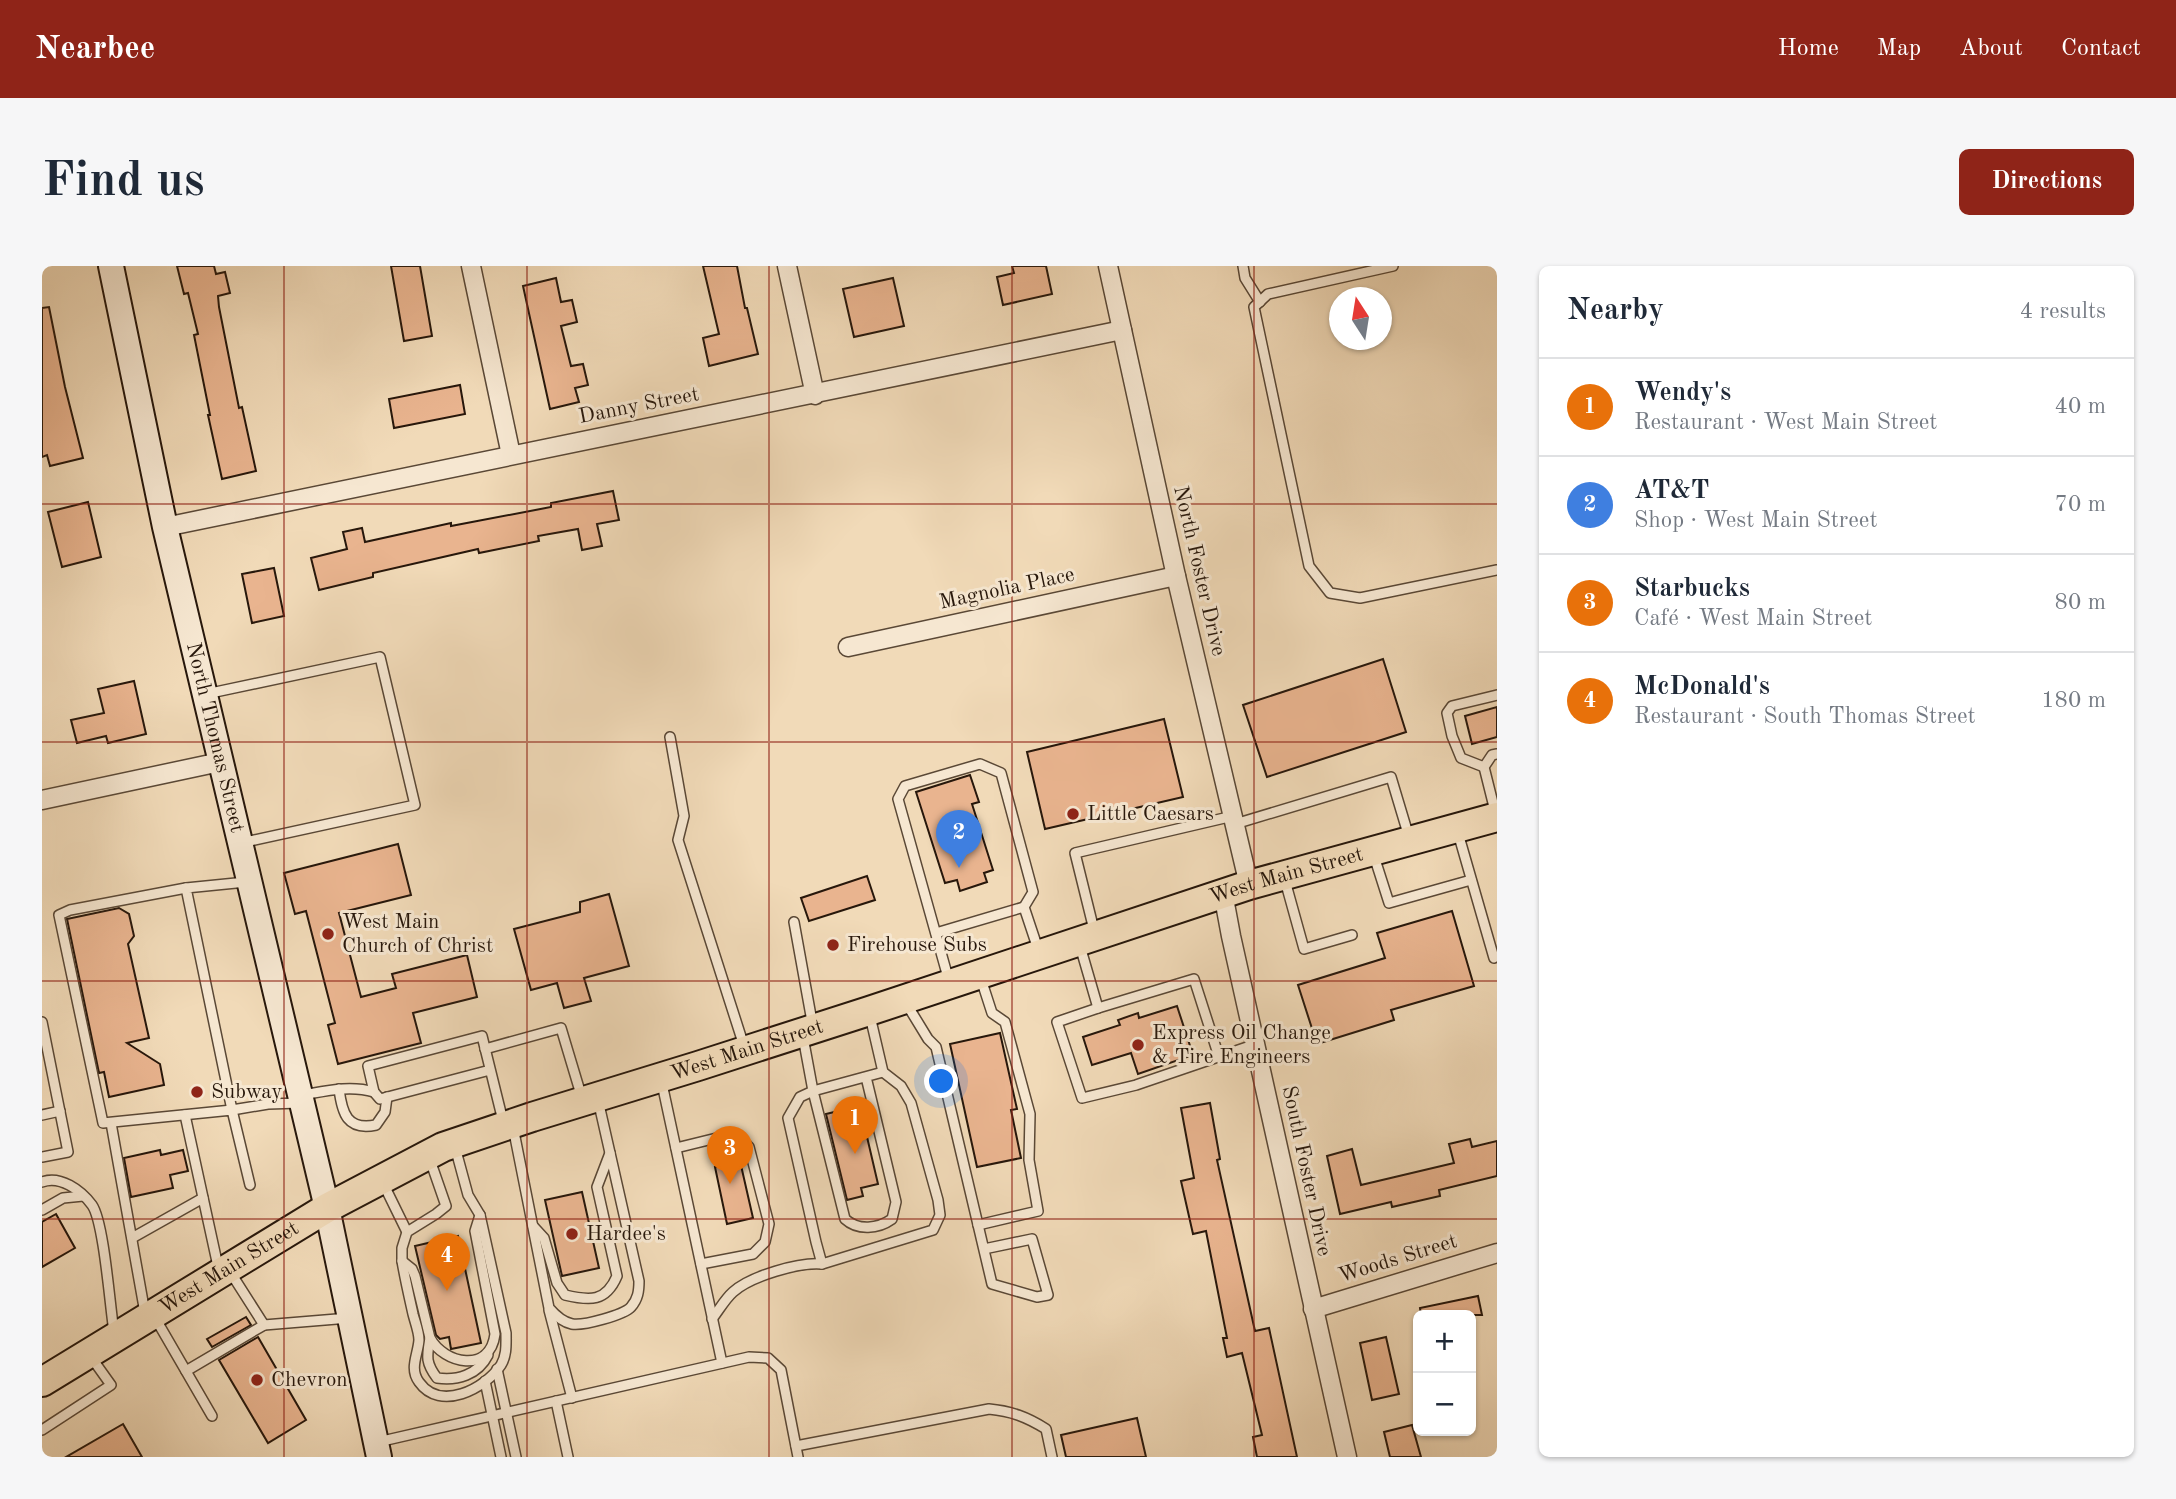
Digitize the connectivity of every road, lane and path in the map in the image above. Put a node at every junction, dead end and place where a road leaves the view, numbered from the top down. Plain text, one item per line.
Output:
1 (111, 266) edge
2 (471, 266) edge
3 (787, 266) edge
4 (1108, 266) edge
5 (1243, 266) edge
6 (1393, 266) edge
7 (1260, 302) junction
8 (1122, 330) junction
9 (814, 395) junction
10 (511, 455) junction
11 (165, 527) junction
12 (1497, 570) edge
13 (1176, 576) junction
14 (848, 647) dead end
15 (205, 695) junction
16 (1497, 695) edge
17 (670, 737) dead end
18 (1497, 754) edge
19 (220, 762) junction
20 (1484, 767) junction
21 (42, 800) edge
22 (1497, 817) edge
23 (1233, 820) junction
24 (1456, 828) junction
25 (1410, 841) junction
26 (240, 844) junction
27 (1373, 851) junction
28 (1283, 876) junction
29 (1471, 880) junction
30 (249, 881) junction
31 (186, 888) junction
32 (1236, 889) junction
33 (1024, 907) junction
34 (794, 922) dead end
35 (936, 933) junction
36 (1352, 934) dead end
37 (1087, 938) junction
38 (1040, 954) junction
39 (1494, 958) dead end
40 (979, 973) junction
41 (950, 983) junction
42 (904, 999) junction
43 (1098, 1008) junction
44 (869, 1011) junction
45 (42, 1022) edge
46 (807, 1030) junction
47 (1256, 1044) junction
48 (485, 1049) junction
49 (745, 1051) junction
50 (1219, 1057) junction
51 (46, 1063) edge
52 (491, 1070) junction
53 (883, 1072) junction
54 (866, 1077) junction
55 (661, 1078) junction
56 (339, 1089) junction
57 (813, 1091) junction
58 (374, 1092) junction
59 (387, 1097) junction
60 (301, 1099) junction
61 (590, 1099) junction
62 (232, 1110) junction
63 (60, 1111) junction
64 (42, 1115) edge
65 (185, 1115) junction
66 (111, 1122) junction
67 (508, 1126) junction
68 (454, 1144) junction
69 (676, 1148) junction
70 (610, 1153) junction
71 (428, 1155) junction
72 (42, 1157) edge
73 (382, 1180) junction
74 (42, 1182) edge
75 (250, 1185) dead end
76 (83, 1196) junction
77 (203, 1198) junction
78 (327, 1209) junction
79 (42, 1210) edge
80 (480, 1215) junction
81 (531, 1225) junction
82 (978, 1225) junction
83 (407, 1232) junction
84 (132, 1238) junction
85 (984, 1249) junction
86 (1497, 1253) edge
87 (402, 1261) junction
88 (701, 1264) junction
89 (822, 1264) junction
90 (224, 1271) junction
91 (549, 1308) junction
92 (1313, 1309) junction
93 (150, 1316) junction
94 (350, 1318) junction
95 (712, 1319) junction
96 (264, 1325) junction
97 (114, 1338) junction
98 (430, 1338) junction
99 (489, 1351) junction
100 (88, 1354) junction
101 (722, 1363) junction
102 (497, 1369) junction
103 (186, 1371) junction
104 (485, 1381) junction
105 (42, 1382) edge
106 (572, 1398) junction
107 (555, 1401) junction
108 (506, 1413) junction
109 (212, 1416) dead end
110 (492, 1416) junction
111 (42, 1430) edge
112 (796, 1446) junction
113 (377, 1450) edge
114 (501, 1457) edge
115 (516, 1457) edge
116 (568, 1457) edge
117 (798, 1457) edge
118 (1052, 1457) edge
119 (1347, 1457) edge

1 - 11 street, North Thomas Street
2 - 10 street
3 - 9 street
4 - 8 street, North Foster Drive
5 - 7 lane
6 - 7 lane
7 - 12 lane
8 - 9 street, Danny Street
8 - 13 street, North Foster Drive
9 - 10 street, Danny Street
10 - 11 street, Danny Street
11 - 15 street, North Thomas Street
13 - 14 street, Magnolia Place
13 - 23 street, North Foster Drive
15 - 19 street, North Thomas Street
15 - 26 lane
16 - 20 lane
17 - 49 lane
18 - 20 lane
19 - 21 street
19 - 26 street, North Thomas Street
20 - 22 lane
22 - 24 main road, West Main Street
23 - 25 lane
23 - 32 street, North Foster Drive
23 - 37 lane
24 - 25 main road, West Main Street
24 - 29 lane
25 - 27 main road, West Main Street
26 - 30 street, North Thomas Street
27 - 28 main road, West Main Street
27 - 29 lane
28 - 32 main road, West Main Street
28 - 36 lane
29 - 39 lane
30 - 31 lane
30 - 60 street, North Thomas Street
31 - 62 lane
31 - 66 lane
32 - 37 main road, West Main Street
32 - 47 street, South Foster Drive
33 - 35 lane
33 - 35 lane
33 - 38 lane
34 - 46 lane
35 - 41 lane
37 - 38 main road, West Main Street
37 - 43 lane
38 - 40 main road, West Main Street
40 - 41 main road, West Main Street
40 - 82 lane
41 - 42 main road, West Main Street
42 - 44 main road, West Main Street
42 - 82 lane
43 - 50 lane
43 - 50 lane
44 - 46 main road, West Main Street
44 - 53 lane
45 - 51 lane
46 - 49 main road, West Main Street
46 - 57 lane
47 - 50 lane
47 - 92 street, South Foster Drive
48 - 52 lane
48 - 58 lane
48 - 61 lane
49 - 55 main road, West Main Street
51 - 63 lane
52 - 59 lane
52 - 67 lane
53 - 54 lane
53 - 89 lane
54 - 57 lane
54 - 57 lane
55 - 61 main road, West Main Street
55 - 69 lane
56 - 58 lane
56 - 59 lane
56 - 60 lane
57 - 89 lane
58 - 59 lane
60 - 62 lane
60 - 78 street, North Thomas Street
61 - 67 main road, West Main Street
61 - 70 lane
62 - 65 lane
62 - 75 lane
63 - 64 lane
63 - 72 lane
65 - 66 lane
65 - 77 lane
66 - 84 lane
67 - 68 main road, West Main Street
67 - 81 lane
68 - 71 main road, West Main Street
68 - 80 lane
69 - 88 lane
69 - 88 lane
70 - 81 lane
70 - 91 lane
71 - 73 main road, West Main Street
71 - 83 lane
73 - 78 main road, West Main Street
73 - 83 lane
74 - 76 lane
76 - 79 lane
76 - 97 lane
77 - 84 lane
77 - 90 lane
78 - 90 main road, West Main Street
78 - 94 street, North Thomas Street
80 - 99 lane
80 - 102 lane
81 - 91 lane
82 - 85 lane
83 - 87 lane
84 - 93 lane
85 - 85 lane
86 - 92 street, Woods Street
87 - 98 lane
87 - 104 lane
88 - 95 lane
89 - 95 lane
90 - 93 main road, West Main Street
90 - 96 lane
91 - 106 lane
92 - 119 street, South Foster Drive
93 - 97 main road, West Main Street
93 - 103 lane
94 - 96 lane
94 - 113 street, North Thomas Street
95 - 101 lane
96 - 103 lane
97 - 100 main road, West Main Street
98 - 99 lane
98 - 99 lane
100 - 105 main road, West Main Street
100 - 111 lane
101 - 106 lane
101 - 112 lane
102 - 104 lane
102 - 108 lane
103 - 109 lane
104 - 110 lane
106 - 107 lane
107 - 108 lane
107 - 116 lane
108 - 110 lane
108 - 115 lane
110 - 113 lane
110 - 114 lane
112 - 117 lane
112 - 118 lane

